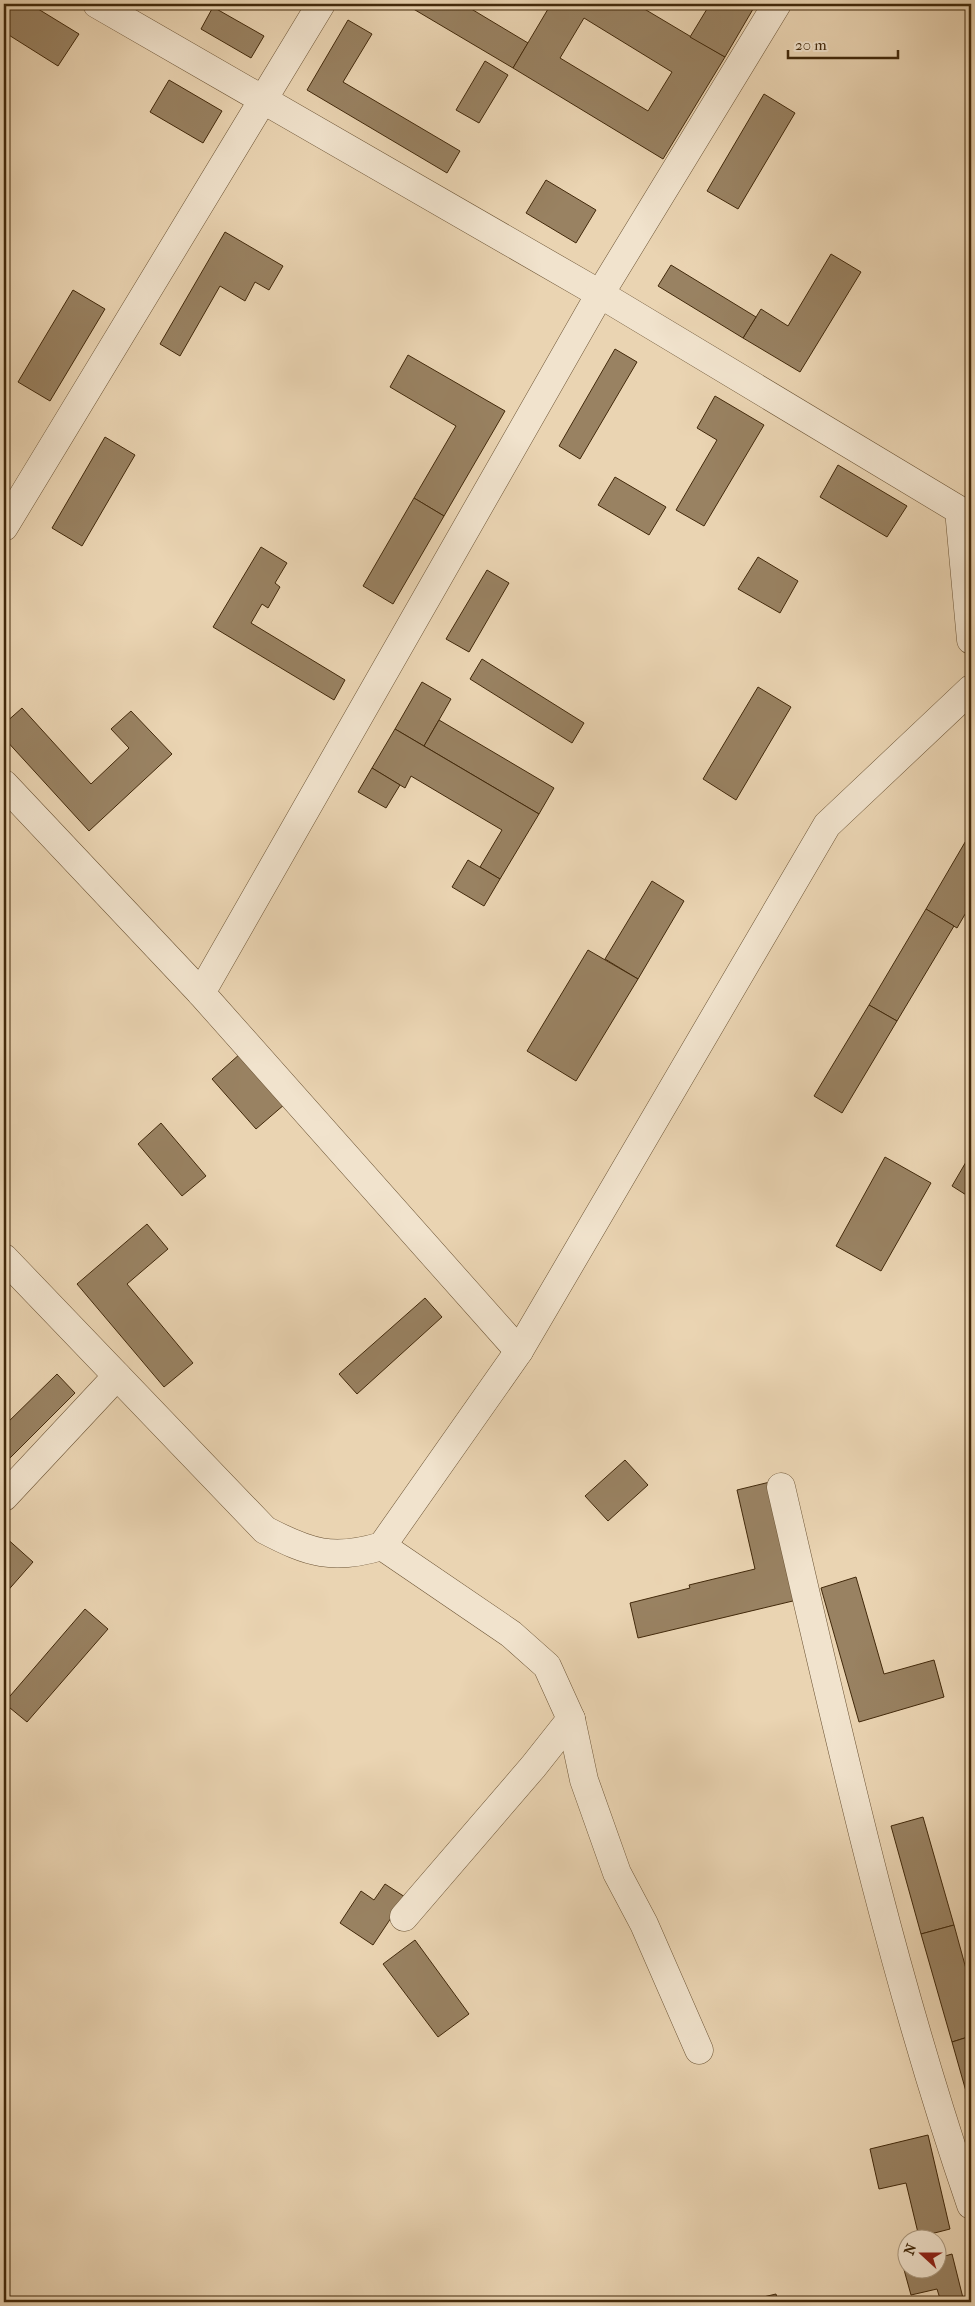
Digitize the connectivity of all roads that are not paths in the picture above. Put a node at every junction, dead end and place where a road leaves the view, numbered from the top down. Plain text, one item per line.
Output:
1 (97, 4) edge
2 (321, 4) edge
3 (777, 4) edge
4 (263, 100) junction
5 (608, 300) junction
6 (4, 527) edge
7 (971, 640) edge
8 (971, 689) edge
9 (4, 784) edge
10 (202, 993) junction
11 (4, 1258) edge
12 (519, 1351) junction
13 (117, 1376) junction
14 (781, 1487) dead end
15 (4, 1497) edge
16 (382, 1546) junction
17 (571, 1719) junction
18 (404, 1916) dead end
19 (699, 2050) dead end
20 (971, 2205) edge

1 - 4 street
2 - 4 street
3 - 5 street
4 - 5 street
4 - 6 street
5 - 7 street
5 - 10 street
8 - 12 street
9 - 10 street
10 - 12 street
11 - 13 street
12 - 16 street
13 - 15 street
13 - 16 street
14 - 20 street
16 - 17 street
17 - 18 street
17 - 19 street

